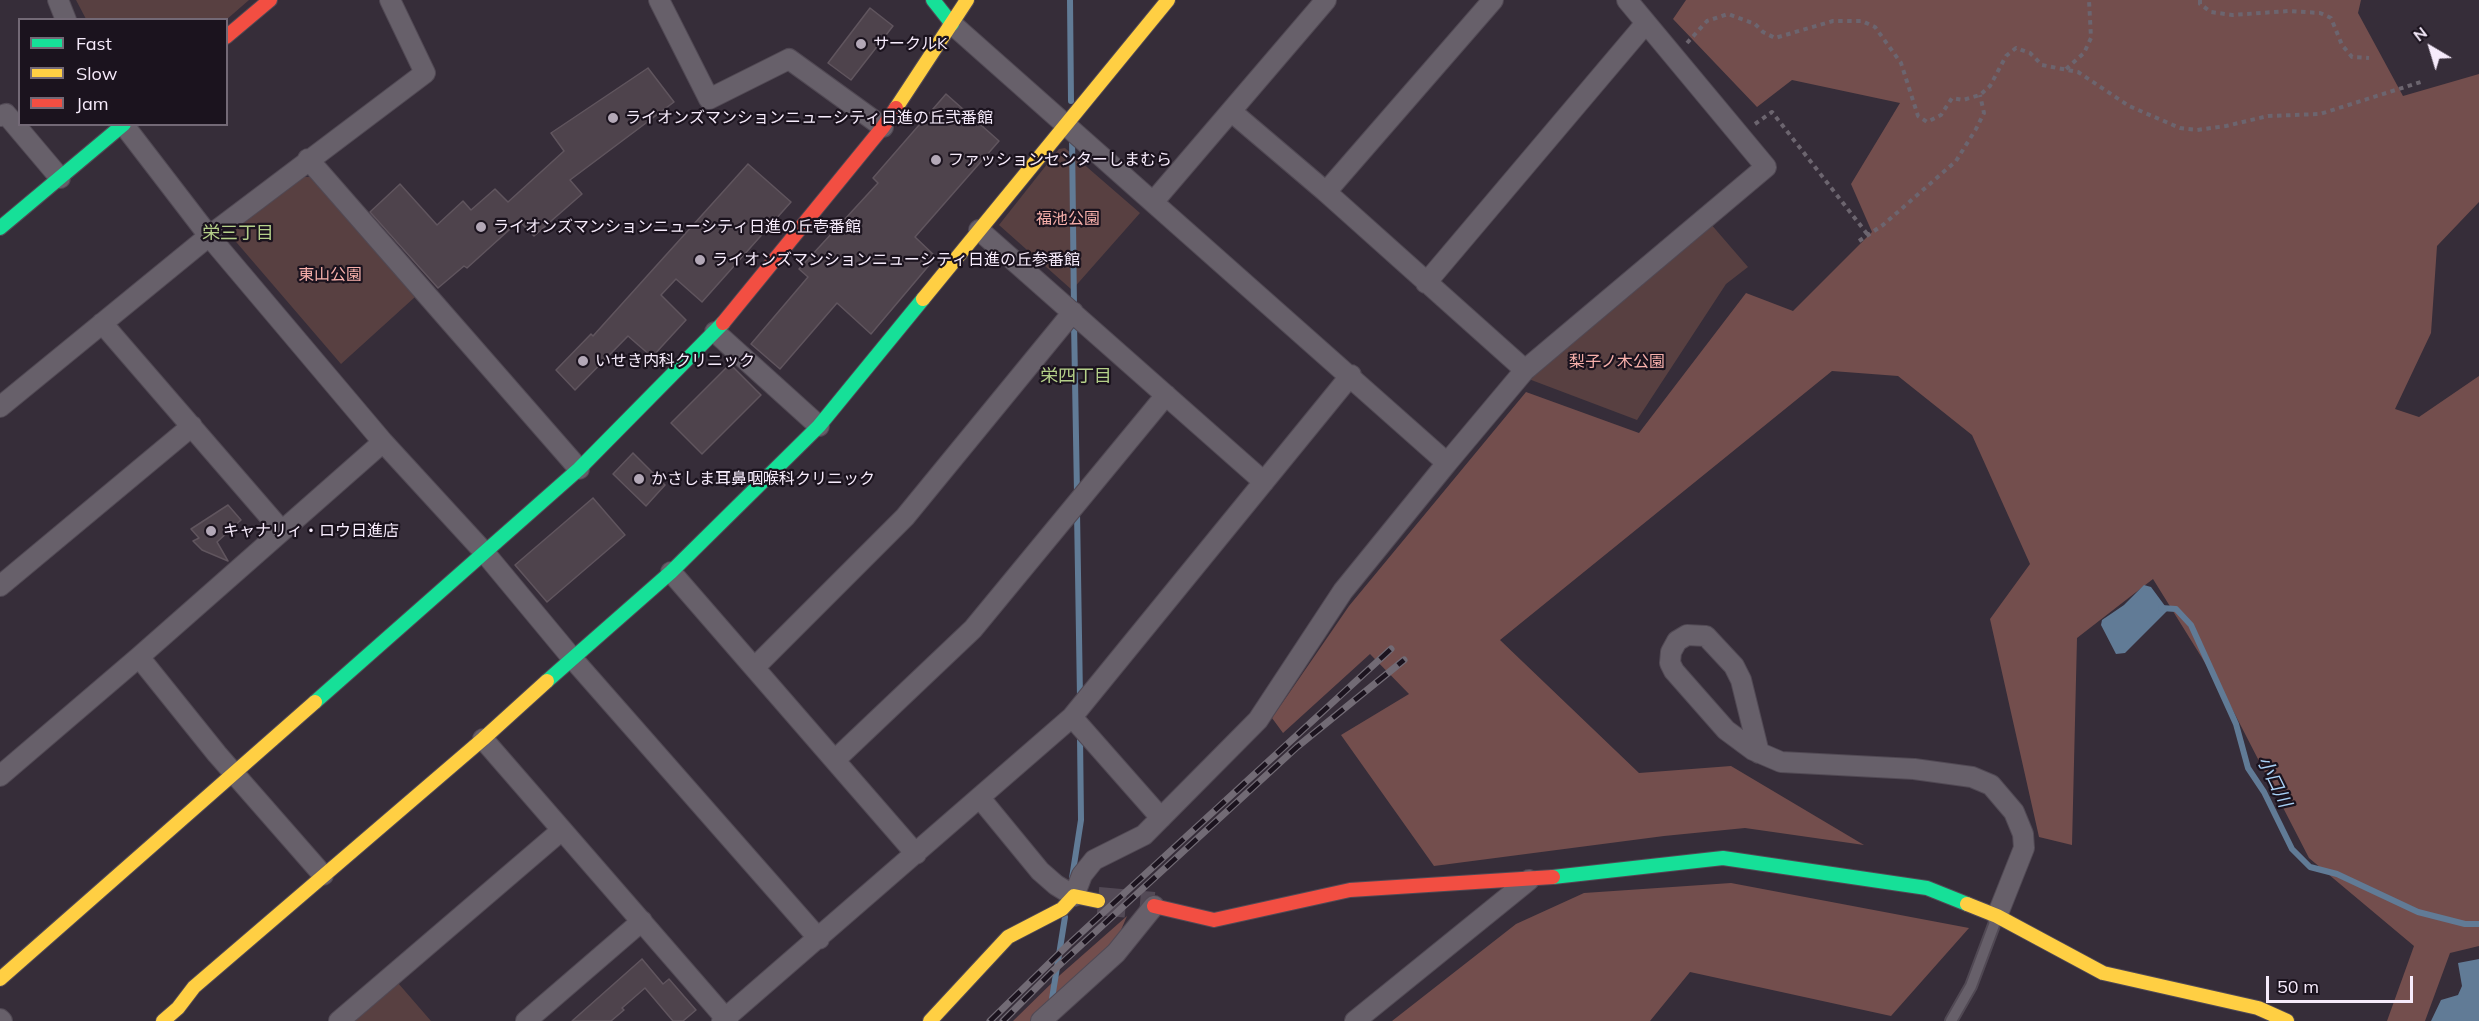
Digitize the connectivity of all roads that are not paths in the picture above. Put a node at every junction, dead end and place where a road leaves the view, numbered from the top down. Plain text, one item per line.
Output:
1 (58, 0) edge
2 (270, 0) edge
3 (390, 0) edge
4 (659, 0) edge
5 (933, 0) edge
6 (967, 0) edge
7 (1168, 0) edge
8 (1326, 0) edge
9 (1493, 0) edge
10 (1626, 0) edge
11 (65, 18) edge
12 (1646, 23) junction
13 (952, 24) junction
14 (228, 35) edge
15 (1232, 112) junction
16 (0, 116) edge
17 (1067, 124) junction
18 (122, 126) edge
19 (124, 126) edge
20 (883, 127) junction
21 (308, 159) junction
22 (60, 178) junction
23 (1326, 192) junction
24 (1154, 201) junction
25 (0, 228) edge
26 (979, 230) junction
27 (209, 236) junction
28 (1426, 284) junction
29 (1073, 312) junction
30 (102, 323) junction
31 (716, 332) junction
32 (1526, 370) junction
33 (1351, 375) junction
34 (1166, 395) junction
35 (0, 407) edge
36 (192, 426) junction
37 (819, 426) junction
38 (383, 442) junction
39 (1448, 463) junction
40 (579, 469) junction
41 (1264, 482) junction
42 (281, 530) junction
43 (484, 552) junction
44 (671, 572) junction
45 (0, 586) edge
46 (139, 657) junction
47 (572, 658) junction
48 (755, 667) junction
49 (1072, 717) junction
50 (483, 739) junction
51 (1759, 753) junction
52 (835, 760) junction
53 (234, 773) junction
54 (0, 776) edge
55 (980, 798) junction
56 (1161, 818) junction
57 (562, 830) junction
58 (916, 854) junction
59 (323, 875) junction
60 (1529, 879) junction
61 (1074, 896) junction
62 (1098, 900) tunnel mouth
63 (1154, 906) joint
64 (1998, 916) junction
65 (642, 921) junction
66 (819, 939) junction
67 (0, 979) edge
68 (184, 1015) edge
69 (725, 1020) edge
70 (163, 1021) edge
71 (339, 1021) edge
72 (526, 1021) edge
73 (930, 1021) edge
74 (1041, 1021) edge
75 (1355, 1021) edge
76 (1951, 1021) edge
77 (2287, 1021) edge

1 - 11 street
2 - 14 street
3 - 21 street
4 - 20 street
5 - 13 street
6 - 13 street
7 - 17 street
8 - 15 street
9 - 23 street
10 - 12 street
12 - 28 street
12 - 32 street
13 - 17 street
13 - 20 street
15 - 23 street
15 - 24 street
16 - 22 street
17 - 24 street
17 - 26 street
18 - 22 street
19 - 27 street
20 - 31 street
21 - 27 street
21 - 40 street
22 - 25 street
23 - 28 street
24 - 33 street
26 - 29 street
26 - 37 street
27 - 30 street
27 - 38 street
28 - 32 street
29 - 34 street
29 - 48 street
30 - 35 street
30 - 36 street
31 - 37 street
31 - 40 street
32 - 39 street
33 - 39 street
33 - 41 street
34 - 41 street
34 - 52 street
36 - 42 street
36 - 45 street
37 - 44 street
38 - 42 street
38 - 43 street
39 - 56 street
40 - 43 street
41 - 49 street
42 - 46 street
43 - 47 street
43 - 53 street
44 - 47 street
44 - 48 street
46 - 53 street
46 - 54 street
47 - 50 street
47 - 66 street
48 - 52 street
49 - 55 street
49 - 56 street
50 - 57 street
50 - 59 street
51 - 51 street
51 - 64 street
52 - 58 street
53 - 59 street
53 - 67 street
55 - 58 street
55 - 61 street
56 - 61 street
57 - 65 street
57 - 71 street
58 - 66 street
59 - 68 street
60 - 63 street
60 - 64 street
60 - 75 street
61 - 62 street
61 - 73 street
63 - 74 street
64 - 76 lane
64 - 77 street
65 - 69 street
65 - 72 street
66 - 69 street
68 - 70 street

